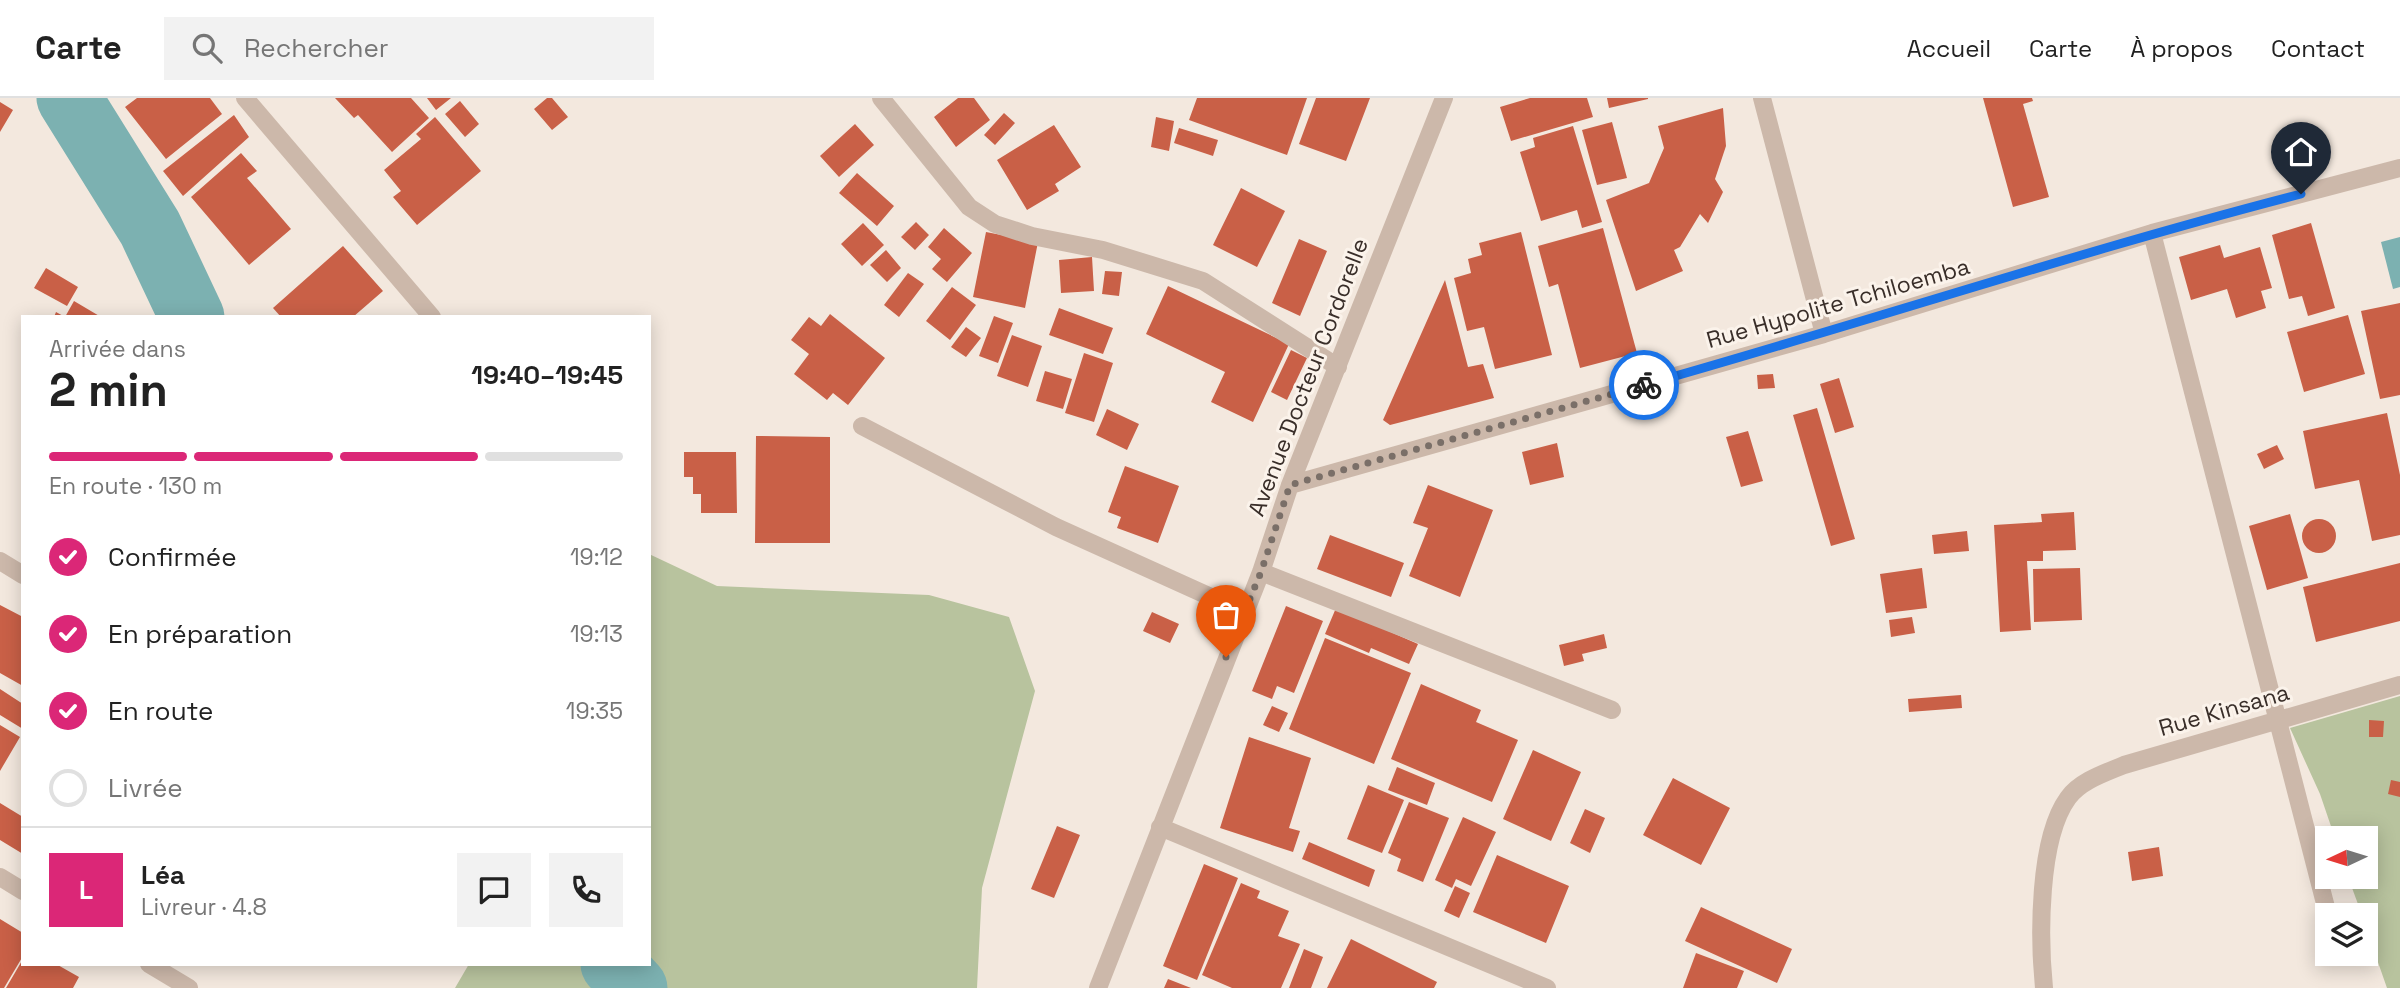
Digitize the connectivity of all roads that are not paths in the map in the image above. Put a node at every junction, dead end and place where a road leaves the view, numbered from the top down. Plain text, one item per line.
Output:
1 (881, 98) edge
2 (1444, 98) edge
3 (1762, 98) edge
4 (256, 102) edge
5 (2400, 168) edge
6 (2152, 233) junction
7 (430, 315) edge
8 (1824, 334) junction
9 (1338, 367) junction
10 (862, 426) dead end
11 (1290, 485) junction
12 (0, 561) edge
13 (1261, 572) junction
14 (21, 574) edge
15 (1244, 612) junction
16 (2400, 685) edge
17 (1612, 710) dead end
18 (2279, 718) junction
19 (1160, 827) junction
20 (0, 877) edge
21 (21, 890) edge
22 (2325, 903) edge
23 (158, 972) edge
24 (189, 988) edge
25 (1098, 988) edge
26 (1547, 988) edge
27 (2044, 988) edge

1 - 9 street
2 - 9 street, Avenue Docteur Cordorelle
3 - 8 street
4 - 7 street
5 - 6 street, Rue Hypolite Tchiloemba
6 - 8 street, Rue Hypolite Tchiloemba
6 - 18 street
8 - 11 street, Rue Hypolite Tchiloemba
9 - 11 street, Avenue Docteur Cordorelle
10 - 15 street
11 - 13 street, Avenue Docteur Cordorelle
12 - 14 street
13 - 15 street, Avenue Docteur Cordorelle
13 - 17 street
15 - 19 street, Avenue Docteur Cordorelle
16 - 18 street, Rue Kinsana
18 - 22 street
18 - 27 street, Rue Kinsana
19 - 25 street, Avenue Docteur Cordorelle
19 - 26 street
20 - 21 street
23 - 24 street

